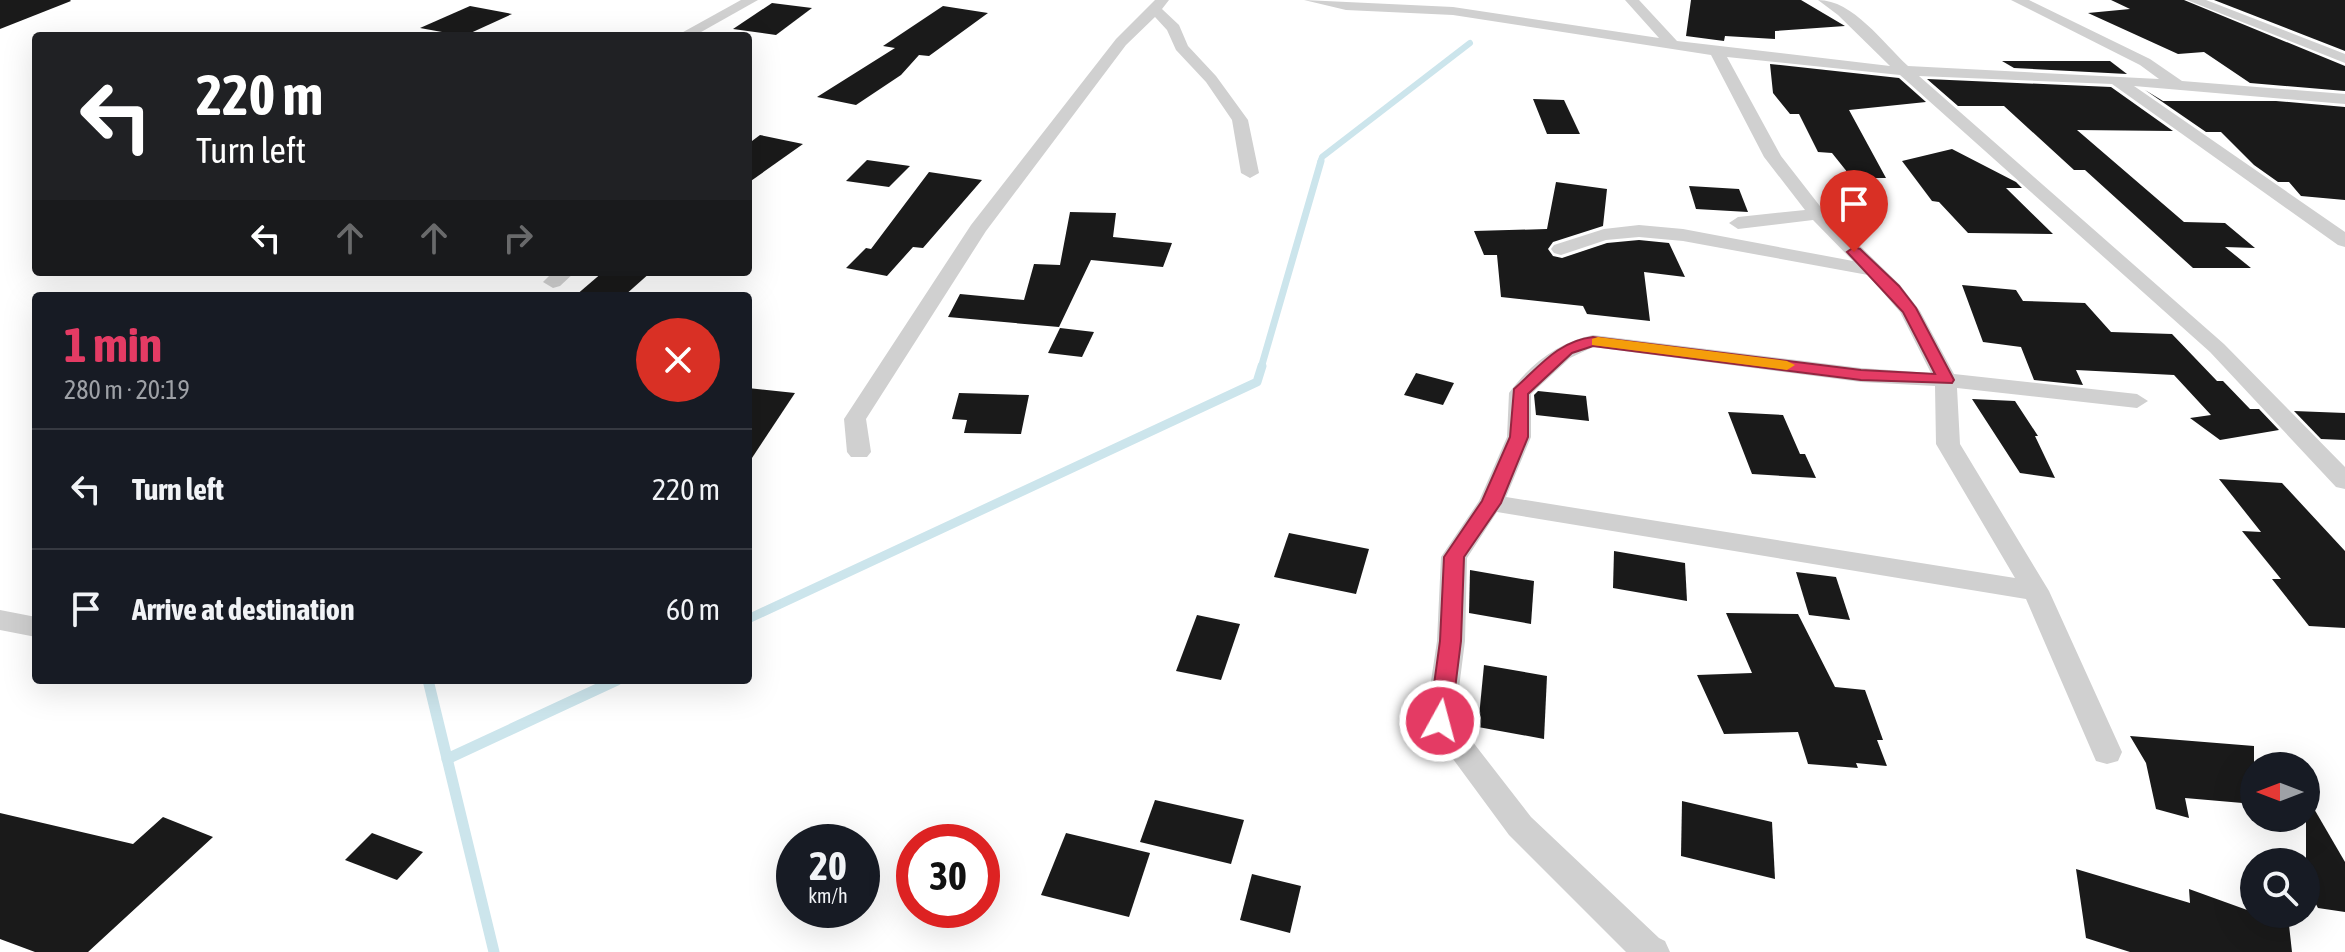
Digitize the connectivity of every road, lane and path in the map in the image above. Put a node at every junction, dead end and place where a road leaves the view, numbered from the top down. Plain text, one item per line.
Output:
1 (751, 0) edge
2 (1311, 0) edge
3 (1632, 0) edge
4 (1825, 0) edge
5 (2018, 0) edge
6 (2194, 0) edge
7 (1159, 6) edge
8 (1454, 6) edge
9 (691, 32) edge
10 (1672, 44) junction
11 (1717, 51) junction
12 (2345, 59) edge
13 (1904, 71) junction
14 (2115, 80) junction
15 (2180, 87) junction
16 (2344, 100) edge
17 (1250, 173) dead end
18 (1817, 214) junction
19 (1738, 223) dead end
20 (2345, 241) edge
21 (1561, 249) dead end
22 (1873, 270) junction
23 (1946, 380) junction
24 (2137, 401) dead end
25 (859, 452) dead end
26 (2345, 481) edge
27 (1491, 503) junction
28 (2036, 591) junction
29 (0, 620) edge
30 (32, 626) edge
31 (2107, 752) dead end
32 (1653, 952) edge

1 - 9 street
2 - 8 street
3 - 10 street
4 - 13 street
5 - 15 street
6 - 12 street
7 - 17 street
7 - 25 street
8 - 10 street
10 - 11 street
11 - 13 street
11 - 18 street
13 - 14 street
13 - 26 street
14 - 15 street
14 - 20 street
15 - 16 street
18 - 19 street
18 - 22 street
21 - 22 street
22 - 23 street
23 - 24 street
23 - 27 street
23 - 28 street
27 - 28 street
27 - 32 street
28 - 31 street
29 - 30 street

